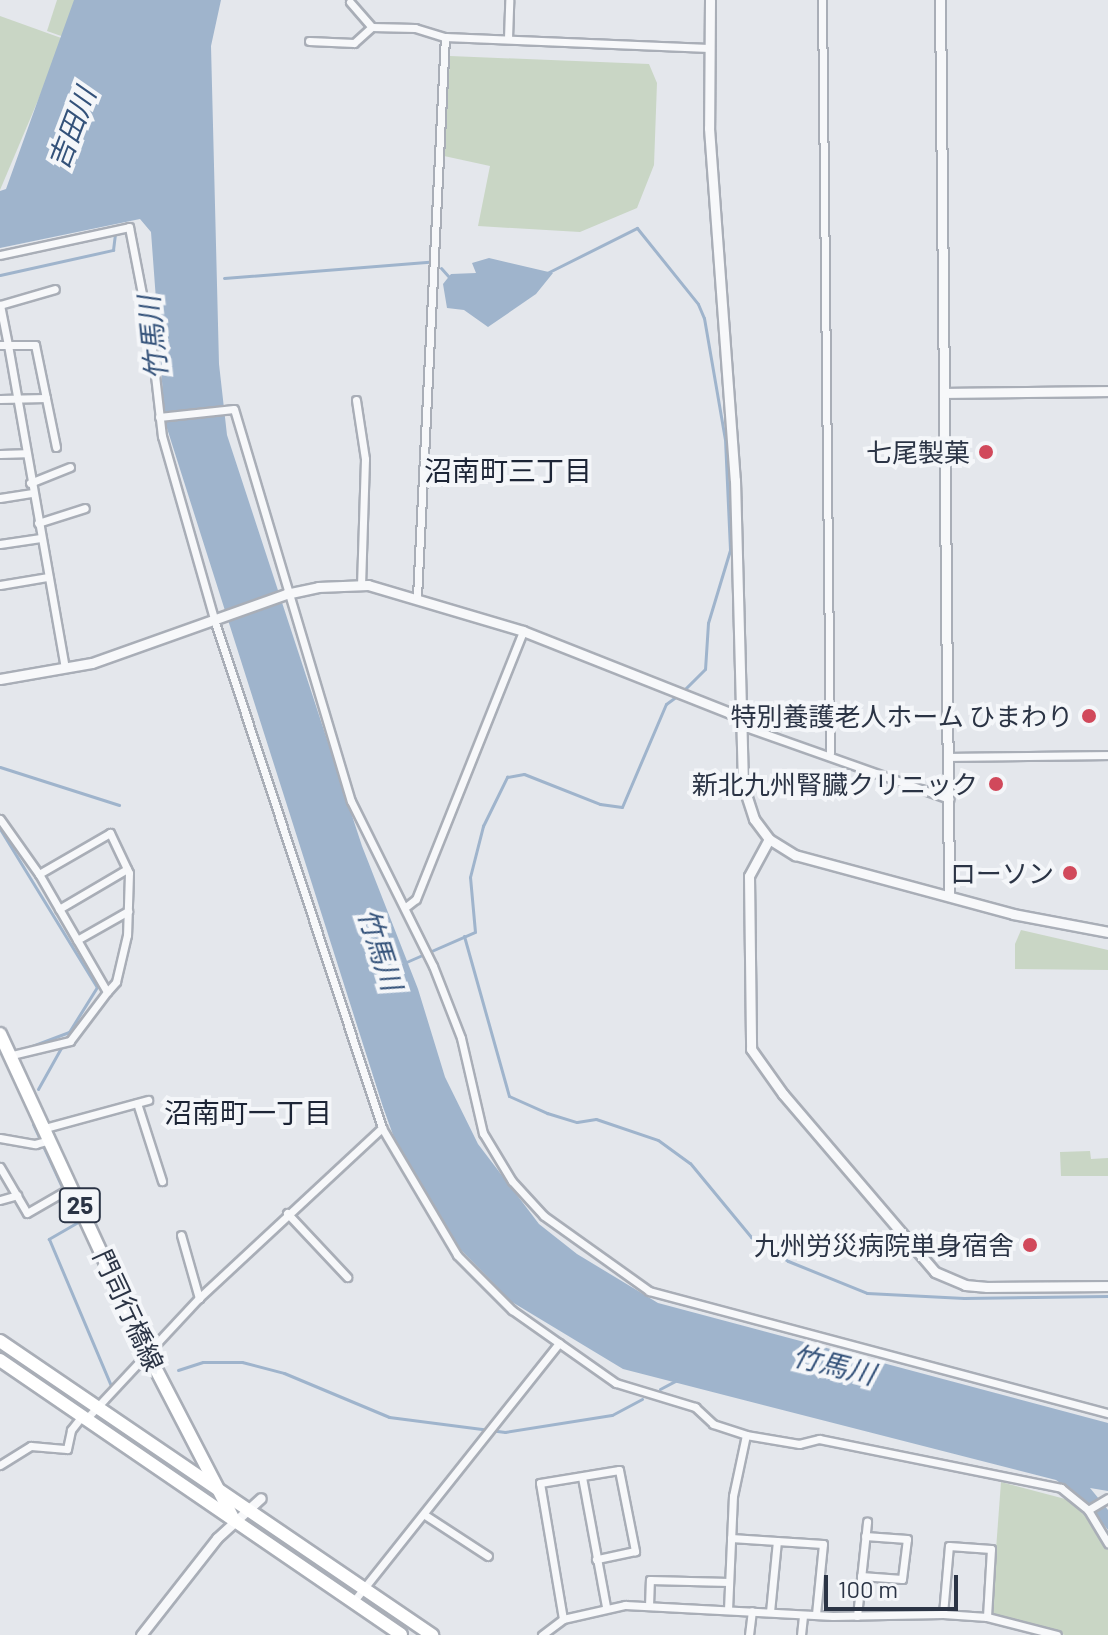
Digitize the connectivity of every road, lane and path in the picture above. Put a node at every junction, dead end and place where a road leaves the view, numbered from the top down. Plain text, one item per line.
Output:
1 (509, 0) edge
2 (710, 0) edge
3 (822, 0) edge
4 (940, 0) edge
5 (350, 2) edge
6 (372, 27) junction
7 (445, 37) junction
8 (508, 38) junction
9 (309, 41) dead end
10 (709, 48) junction
11 (0, 255) edge
12 (55, 289) dead end
13 (4, 345) edge
14 (1108, 391) edge
15 (945, 393) junction
16 (16, 398) junction
17 (46, 398) junction
18 (0, 399) edge
19 (356, 400) dead end
20 (161, 417) junction
21 (56, 447) dead end
22 (25, 453) junction
23 (0, 454) edge
24 (70, 467) dead end
25 (30, 483) junction
26 (33, 493) junction
27 (0, 498) edge
28 (85, 508) dead end
29 (38, 523) junction
30 (41, 538) junction
31 (0, 544) edge
32 (48, 577) junction
33 (0, 585) edge
34 (361, 585) junction
35 (283, 595) junction
36 (417, 597) junction
37 (216, 618) junction
38 (523, 631) junction
39 (65, 668) junction
40 (0, 679) edge
41 (743, 722) junction
42 (830, 753) junction
43 (1108, 755) edge
44 (948, 757) junction
45 (949, 799) junction
46 (0, 819) edge
47 (769, 839) junction
48 (127, 869) junction
49 (39, 874) junction
50 (949, 896) junction
51 (407, 906) junction
52 (59, 909) junction
53 (128, 911) junction
54 (1108, 932) edge
55 (77, 940) junction
56 (107, 992) junction
57 (1, 1037) edge
58 (12, 1055) junction
59 (148, 1100) dead end
60 (137, 1103) junction
61 (382, 1128) junction
62 (0, 1138) edge
63 (44, 1138) junction
64 (0, 1167) edge
65 (162, 1181) dead end
66 (67, 1191) junction
67 (17, 1195) junction
68 (0, 1200) edge
69 (287, 1213) junction
70 (181, 1235) dead end
71 (347, 1277) dead end
72 (1108, 1286) edge
73 (199, 1298) junction
74 (0, 1341) edge
75 (559, 1343) junction
76 (148, 1354) junction
77 (0, 1360) edge
78 (96, 1408) junction
79 (1105, 1413) edge
80 (84, 1417) junction
81 (746, 1435) junction
82 (194, 1442) junction
83 (174, 1463) junction
84 (0, 1465) edge
85 (582, 1477) junction
86 (222, 1496) junction
87 (261, 1498) dead end
88 (1105, 1499) edge
89 (1088, 1510) junction
90 (250, 1513) junction
91 (425, 1515) junction
92 (234, 1520) junction
93 (867, 1522) dead end
94 (865, 1536) junction
95 (731, 1538) junction
96 (777, 1541) junction
97 (1108, 1543) edge
98 (488, 1556) dead end
99 (596, 1559) junction
100 (861, 1576) junction
101 (729, 1582) junction
102 (363, 1589) junction
103 (353, 1602) junction
104 (606, 1606) junction
105 (649, 1606) junction
106 (728, 1610) junction
107 (752, 1611) junction
108 (770, 1612) junction
109 (816, 1614) junction
110 (943, 1614) junction
111 (803, 1615) junction
112 (857, 1616) junction
113 (987, 1617) junction
114 (563, 1619) junction
115 (1038, 1633) edge
116 (427, 1634) edge
117 (141, 1635) edge
118 (401, 1635) edge
119 (542, 1635) edge
120 (749, 1635) edge
121 (801, 1635) edge
122 (1057, 1635) edge

1 - 8 street
2 - 10 street
3 - 42 street
4 - 15 street
5 - 6 street
6 - 7 street
6 - 9 street
7 - 8 street
7 - 36 street
8 - 10 street
10 - 41 street
11 - 20 street
12 - 13 street
13 - 16 street
13 - 17 street
14 - 15 street
15 - 44 street
16 - 17 street
16 - 18 street
16 - 22 street
17 - 21 street
19 - 34 street
20 - 35 street
20 - 37 street
22 - 23 street
22 - 25 street
24 - 25 street
25 - 26 street
26 - 27 street
26 - 29 street
28 - 29 street
29 - 30 street
30 - 31 street
30 - 32 street
32 - 33 street
32 - 39 street
34 - 35 street
34 - 36 street
35 - 37 street
35 - 51 street
36 - 38 street
37 - 39 street
37 - 61 street
38 - 41 street
38 - 51 street
39 - 40 street
41 - 42 street
41 - 47 street
42 - 45 street
43 - 44 street
44 - 45 street
45 - 50 street
46 - 49 street
47 - 50 street
47 - 72 street
48 - 49 street
48 - 52 street
48 - 53 street
49 - 52 street
50 - 54 street
51 - 79 street
52 - 55 street
53 - 55 street
53 - 56 street
55 - 56 street
56 - 58 street
57 - 58 main road, 門司行橋線 / 25
58 - 63 main road, 門司行橋線 / 25
59 - 60 street
60 - 63 street
60 - 65 street
61 - 69 street
61 - 75 street
62 - 63 street
63 - 66 main road, 門司行橋線 / 25
64 - 67 street
66 - 67 street
66 - 76 main road, 門司行橋線 / 25
67 - 68 street
69 - 71 street
69 - 73 street
70 - 73 street
73 - 76 street
74 - 78 main road, 門司行橋線 / 25
75 - 81 street
75 - 91 street
76 - 78 street
76 - 82 main road, 門司行橋線 / 25
77 - 80 main road, 門司行橋線 / 25
78 - 80 street
78 - 83 main road, 門司行橋線 / 25
80 - 84 street
80 - 92 main road, 門司行橋線 / 25
81 - 89 street
81 - 95 street
82 - 83 main road
82 - 86 main road, 門司行橋線 / 25
83 - 86 main road, 門司行橋線 / 25
85 - 99 street
85 - 99 street
85 - 114 street
86 - 90 main road, 門司行橋線 / 25
86 - 92 main road, 門司行橋線 / 25
87 - 90 street
88 - 89 street
89 - 97 street
90 - 92 street
90 - 102 main road, 門司行橋線 / 25
91 - 98 street
91 - 102 street
92 - 103 main road, 門司行橋線 / 25
92 - 117 street
93 - 94 street
94 - 100 street
94 - 100 street
95 - 96 street
95 - 101 street
96 - 108 street
96 - 109 street
99 - 104 street
100 - 112 street
101 - 105 street
101 - 106 street
102 - 103 street
102 - 116 main road, 門司行橋線 / 25
103 - 118 main road, 門司行橋線 / 25
104 - 105 street
104 - 114 street
105 - 106 street
106 - 107 street
107 - 108 street
107 - 120 street
108 - 111 street
109 - 111 street
109 - 112 street
110 - 112 street
110 - 113 street
110 - 113 street
111 - 121 street
113 - 115 street
114 - 119 street
115 - 122 street

